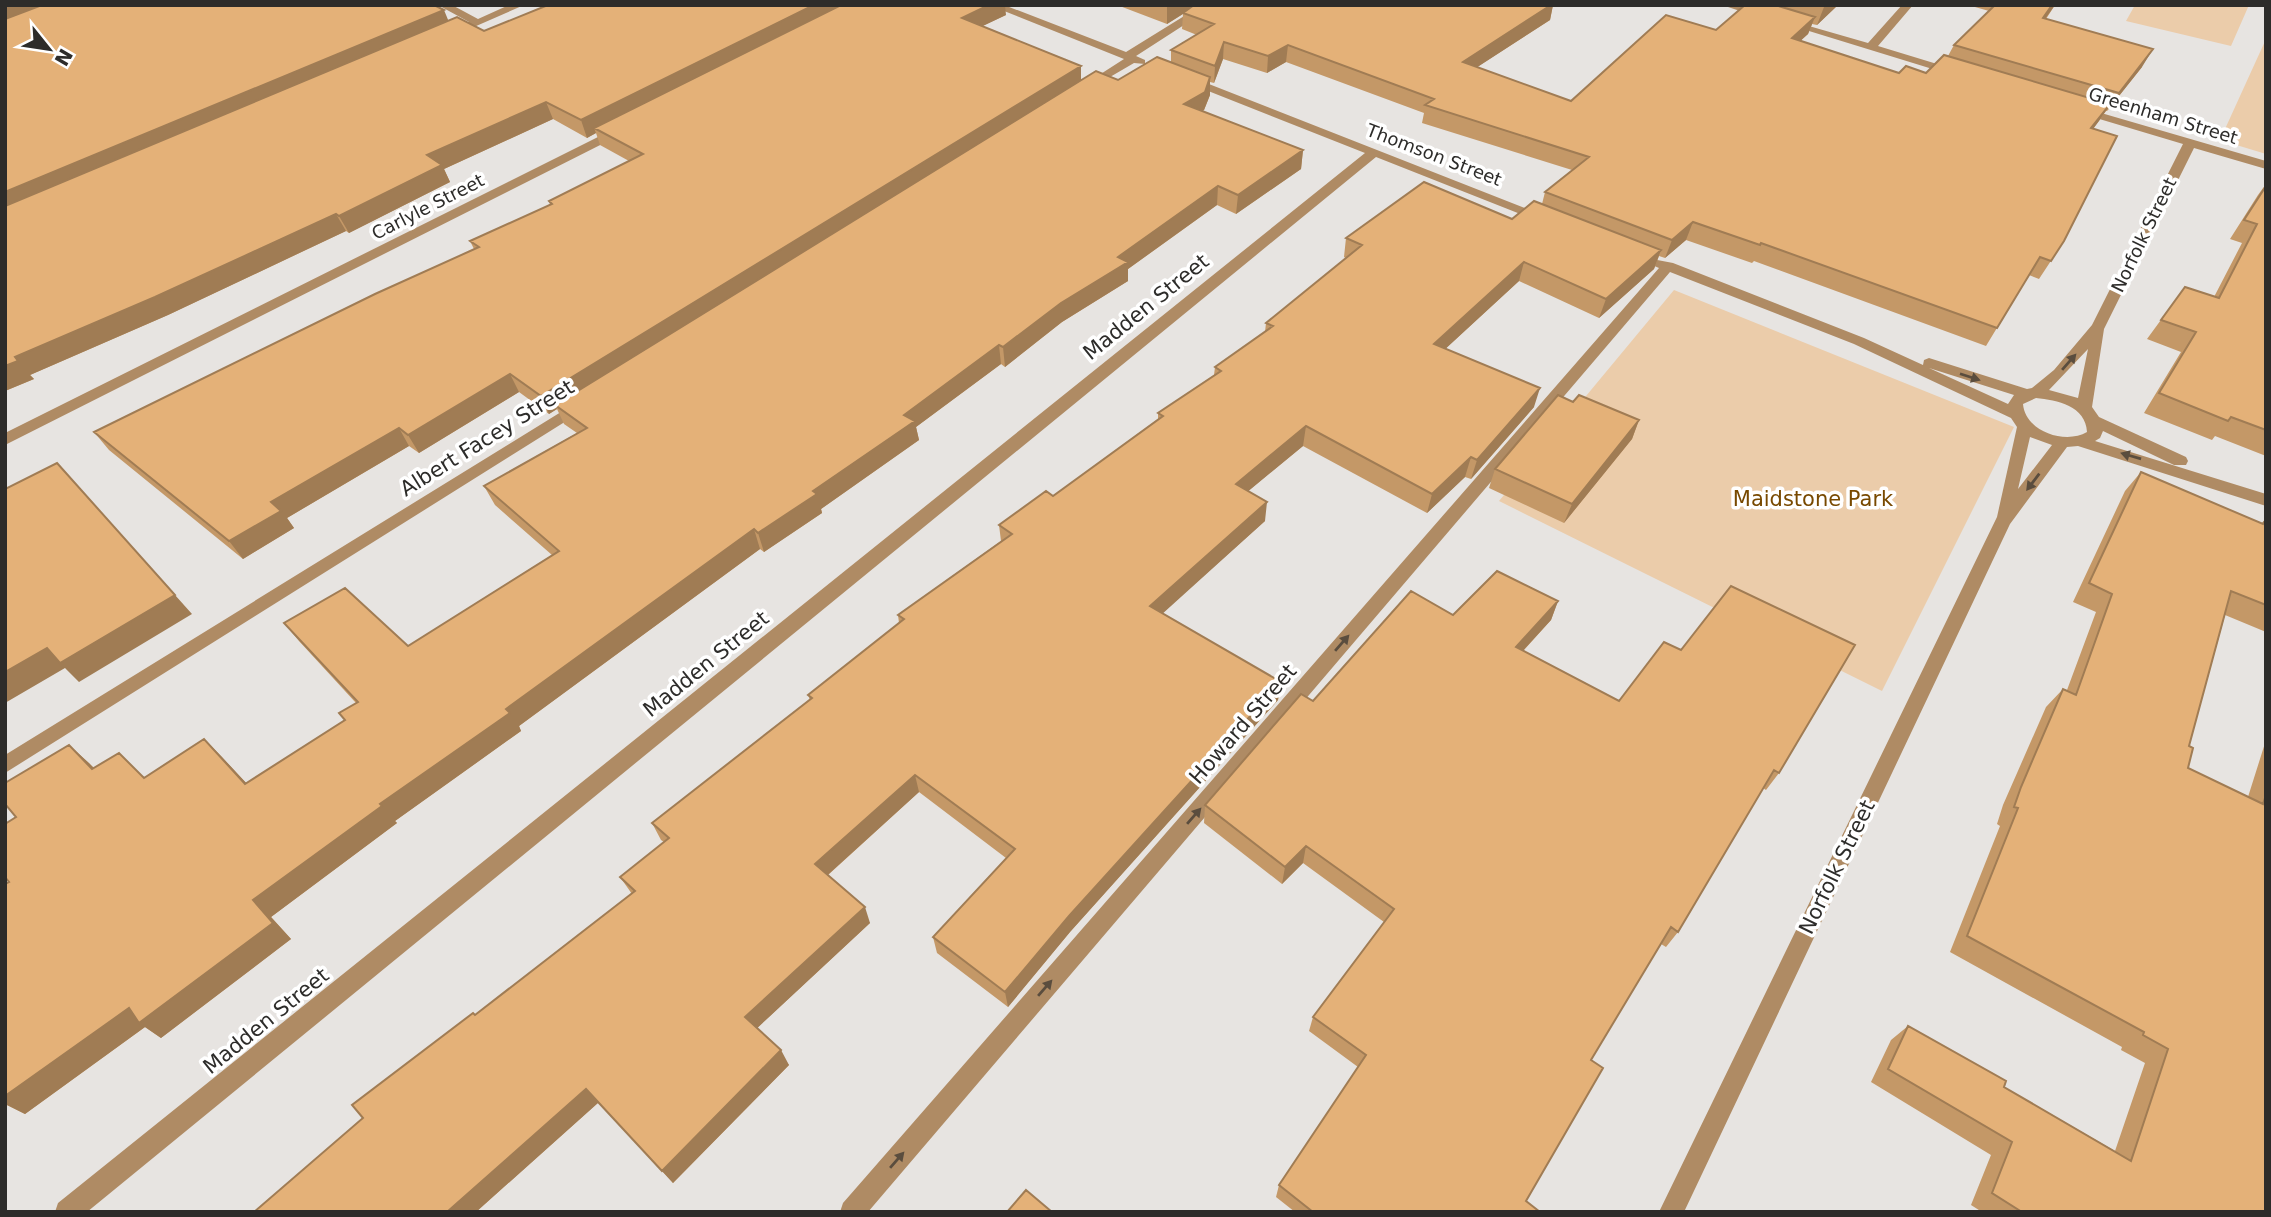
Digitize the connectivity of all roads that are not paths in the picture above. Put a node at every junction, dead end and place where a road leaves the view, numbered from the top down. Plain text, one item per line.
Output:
1 (443, 5) edge
2 (519, 5) edge
3 (995, 5) edge
4 (1210, 5) edge
5 (1727, 5) edge
6 (1908, 5) edge
7 (478, 23) junction
8 (440, 39) edge
9 (1871, 47) junction
10 (1130, 57) junction
11 (1964, 75) edge
12 (1075, 95) edge
13 (2070, 107) edge
14 (629, 125) edge
15 (2190, 143) junction
16 (1374, 152) junction
17 (2266, 165) edge
18 (1553, 221) edge
19 (1642, 256) edge
20 (1668, 266) junction
21 (2098, 327) junction
22 (1859, 341) junction
23 (2031, 394) junction
24 (593, 397) edge
25 (2089, 415) junction
26 (2020, 420) junction
27 (5, 440) edge
28 (2062, 442) junction
29 (2081, 442) junction
30 (2266, 500) edge
31 (2003, 522) junction
32 (5, 765) edge
33 (67, 1212) edge
34 (852, 1212) edge
35 (1671, 1212) edge

1 - 7 street
2 - 7 street
3 - 10 street, Thomson Street
4 - 10 street
5 - 9 street
6 - 9 street
7 - 8 street
9 - 11 street
10 - 12 street
10 - 16 street, Thomson Street
13 - 15 street, Greenham Street
14 - 27 street, Carlyle Street
15 - 17 street, Greenham Street
15 - 21 street, Norfolk Street
16 - 18 street, Thomson Street
16 - 33 street, Madden Street
19 - 20 street
20 - 22 street
34 -> 20 street, Howard Street
23 -> 21 street, Norfolk Street
21 - 25 street, Norfolk Street
22 -> 23 street
22 - 26 street
23 - 25 street
23 - 26 street, Norfolk Street
24 - 32 street, Albert Facey Street
25 - 29 street
25 - 30 street
26 - 28 street
26 - 31 street, Norfolk Street
28 - 29 street
28 -> 31 street, Norfolk Street
30 -> 29 street
31 - 35 street, Norfolk Street

